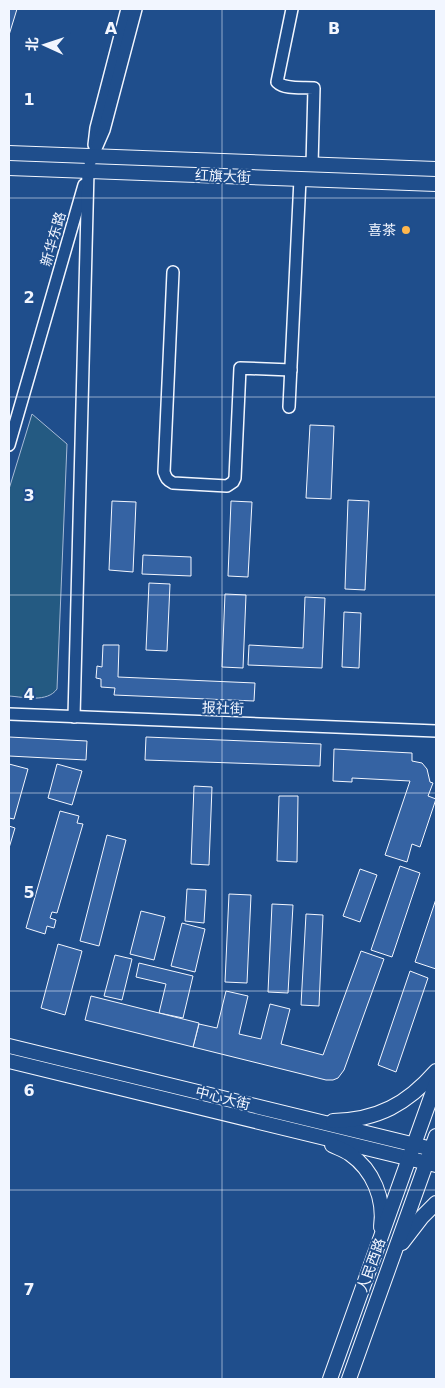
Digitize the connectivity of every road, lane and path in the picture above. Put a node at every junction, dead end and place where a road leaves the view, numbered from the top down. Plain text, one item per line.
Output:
1 (127, 9) edge
2 (136, 9) edge
3 (292, 9) edge
4 (9, 153) edge
5 (92, 156) junction
6 (312, 165) junction
7 (9, 168) edge
8 (436, 169) edge
9 (88, 171) junction
10 (300, 179) junction
11 (436, 184) edge
12 (173, 272) dead end
13 (291, 370) junction
14 (289, 407) dead end
15 (9, 445) edge
16 (9, 714) edge
17 (74, 717) junction
18 (436, 731) edge
19 (9, 1046) edge
20 (9, 1062) edge
21 (436, 1071) edge
22 (436, 1083) edge
23 (306, 1118) junction
24 (294, 1130) junction
25 (412, 1151) junction
26 (433, 1153) edge
27 (436, 1203) edge
28 (379, 1241) junction
29 (394, 1254) junction
30 (330, 1379) edge
31 (349, 1379) edge

1 - 5 street, 新华东路
2 - 5 street, 新华东路
3 - 6 street
4 - 5 main road, 红旗大街
5 - 6 main road, 红旗大街
5 - 9 street, 新华东路
6 - 8 main road, 红旗大街
7 - 9 main road, 红旗大街
9 - 10 main road, 红旗大街
9 - 15 street, 新华东路
9 - 17 street
10 - 11 main road, 红旗大街
10 - 13 street
12 - 13 street
13 - 14 street
16 - 17 street, 报社街
17 - 18 street, 报社街
19 - 23 main road, 中心大街
20 - 24 main road, 中心大街
21 - 23 main road
22 - 25 main road, 人民西路
23 - 25 main road, 中心大街
24 - 25 main road, 中心大街
24 - 28 main road
25 - 26 main road, 中心大街
25 - 28 main road, 人民西路
26 - 29 main road, 人民西路
27 - 29 main road
28 - 30 main road, 人民西路
29 - 31 main road, 人民西路

